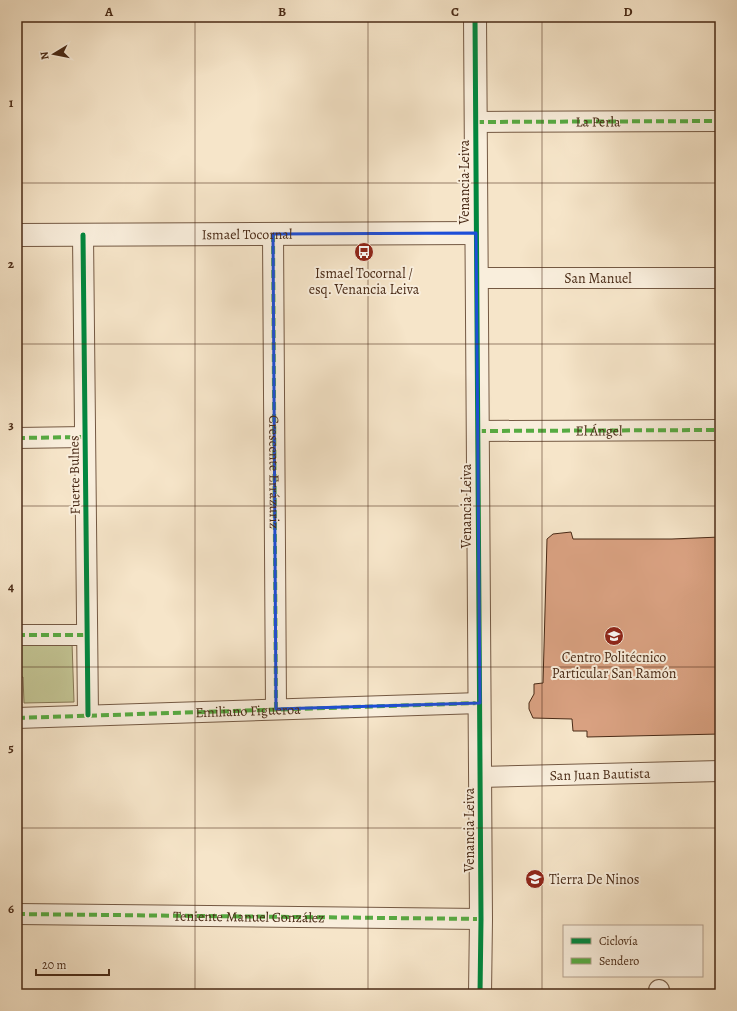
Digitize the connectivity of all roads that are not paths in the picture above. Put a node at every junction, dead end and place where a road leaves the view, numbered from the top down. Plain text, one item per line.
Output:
1 (475, 17) edge
2 (720, 121) edge
3 (476, 122) junction
4 (476, 233) junction
5 (273, 234) junction
6 (17, 235) edge
7 (83, 235) junction
8 (477, 278) junction
9 (720, 278) edge
10 (720, 430) edge
11 (478, 431) junction
12 (85, 437) junction
13 (17, 438) edge
14 (17, 635) edge
15 (87, 635) junction
16 (480, 703) junction
17 (276, 709) junction
18 (88, 716) junction
19 (17, 718) edge
20 (720, 771) edge
21 (480, 777) junction
22 (17, 914) edge
23 (481, 919) junction
24 (480, 994) edge

1 - 3 street, Venancia Leiva
2 - 3 street, La Perla
3 - 4 street, Venancia Leiva
4 - 5 street, Ismael Tocornal
4 - 8 street, Venancia Leiva
5 - 7 street, Ismael Tocornal
5 - 17 street, Crescente Errázuriz
6 - 7 street, Ismael Tocornal
7 - 12 street, Fuerte Bulnes
8 - 9 street, San Manuel
8 - 11 street, Venancia Leiva
10 - 11 street, El Ángel
11 - 16 street, Venancia Leiva
12 - 13 street
12 - 15 street, Fuerte Bulnes
14 - 15 street
15 - 18 street, Fuerte Bulnes
16 - 17 street, Emiliano Figueroa
16 - 21 street, Venancia Leiva
17 - 18 street, Emiliano Figueroa
18 - 19 street, Emiliano Figueroa
20 - 21 street, San Juan Bautista
21 - 23 street, Venancia Leiva
22 - 23 street, Teniente Manuel González
23 - 24 street, Venancia Leiva

